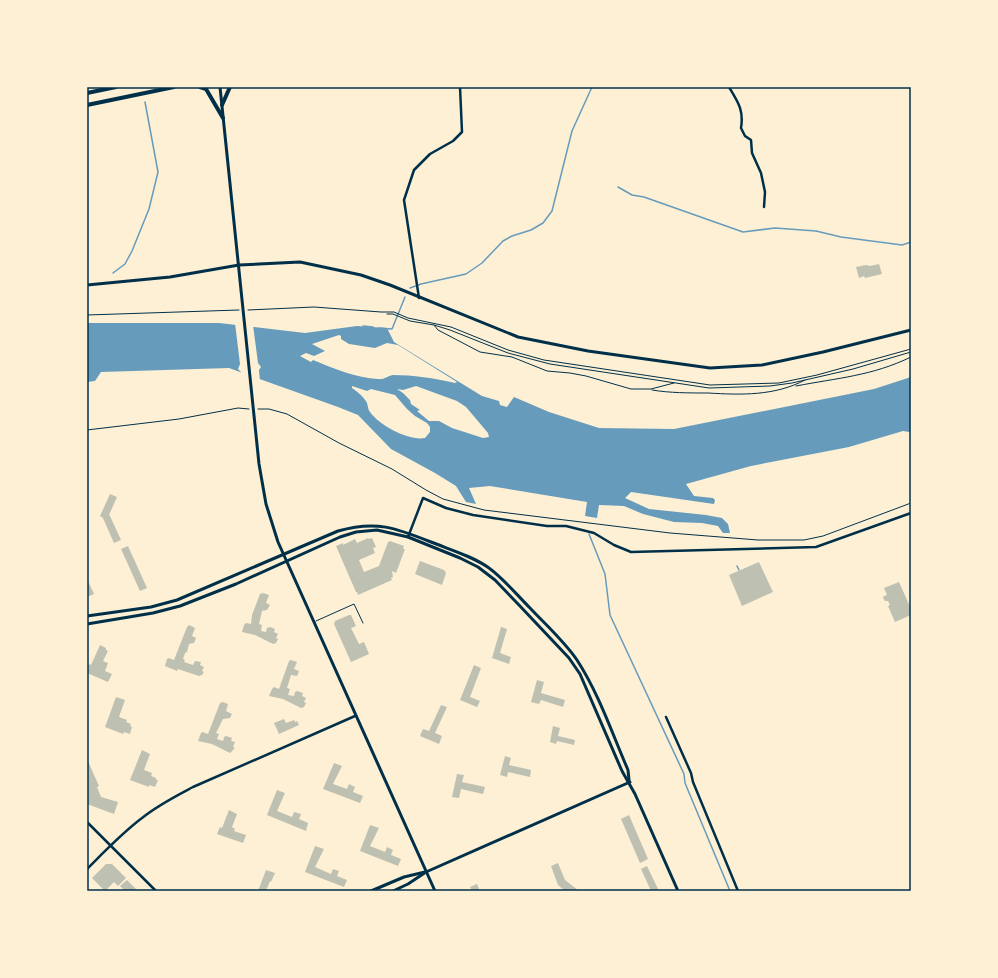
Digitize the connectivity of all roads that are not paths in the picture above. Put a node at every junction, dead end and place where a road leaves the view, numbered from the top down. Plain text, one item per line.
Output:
1 (116, 87) edge
2 (174, 87) edge
3 (200, 87) edge
4 (220, 87) edge
5 (230, 87) edge
6 (460, 87) edge
7 (730, 87) edge
8 (87, 93) edge
9 (87, 105) edge
10 (222, 105) junction
11 (224, 118) junction
12 (764, 207) dead end
13 (239, 265) junction
14 (87, 285) edge
15 (419, 298) junction
16 (911, 330) edge
17 (911, 513) edge
18 (409, 536) junction
19 (284, 555) junction
20 (287, 561) junction
21 (87, 616) edge
22 (314, 621) junction
23 (363, 623) dead end
24 (87, 624) edge
25 (356, 716) junction
26 (666, 717) dead end
27 (630, 782) junction
28 (87, 822) edge
29 (110, 846) junction
30 (87, 869) edge
31 (426, 872) junction
32 (156, 891) edge
33 (371, 891) edge
34 (393, 891) edge
35 (435, 891) edge
36 (678, 891) edge
37 (738, 891) edge

1 - 8 main road
2 - 9 main road
3 - 11 main road
4 - 10 street
5 - 10 main road
6 - 15 street
7 - 12 street
10 - 11 street
11 - 13 street
13 - 14 street
13 - 15 street
13 - 19 street
15 - 16 street
17 - 18 street
18 - 19 street
18 - 20 street
18 - 27 street
18 - 27 street
19 - 20 street
19 - 21 street
20 - 22 street
20 - 24 street
22 - 23 lane
22 - 25 street
25 - 29 street
25 - 31 street
26 - 37 street
27 - 31 street
27 - 36 street
28 - 29 street
29 - 30 street
29 - 32 street
31 - 33 street
31 - 34 street
31 - 35 street

